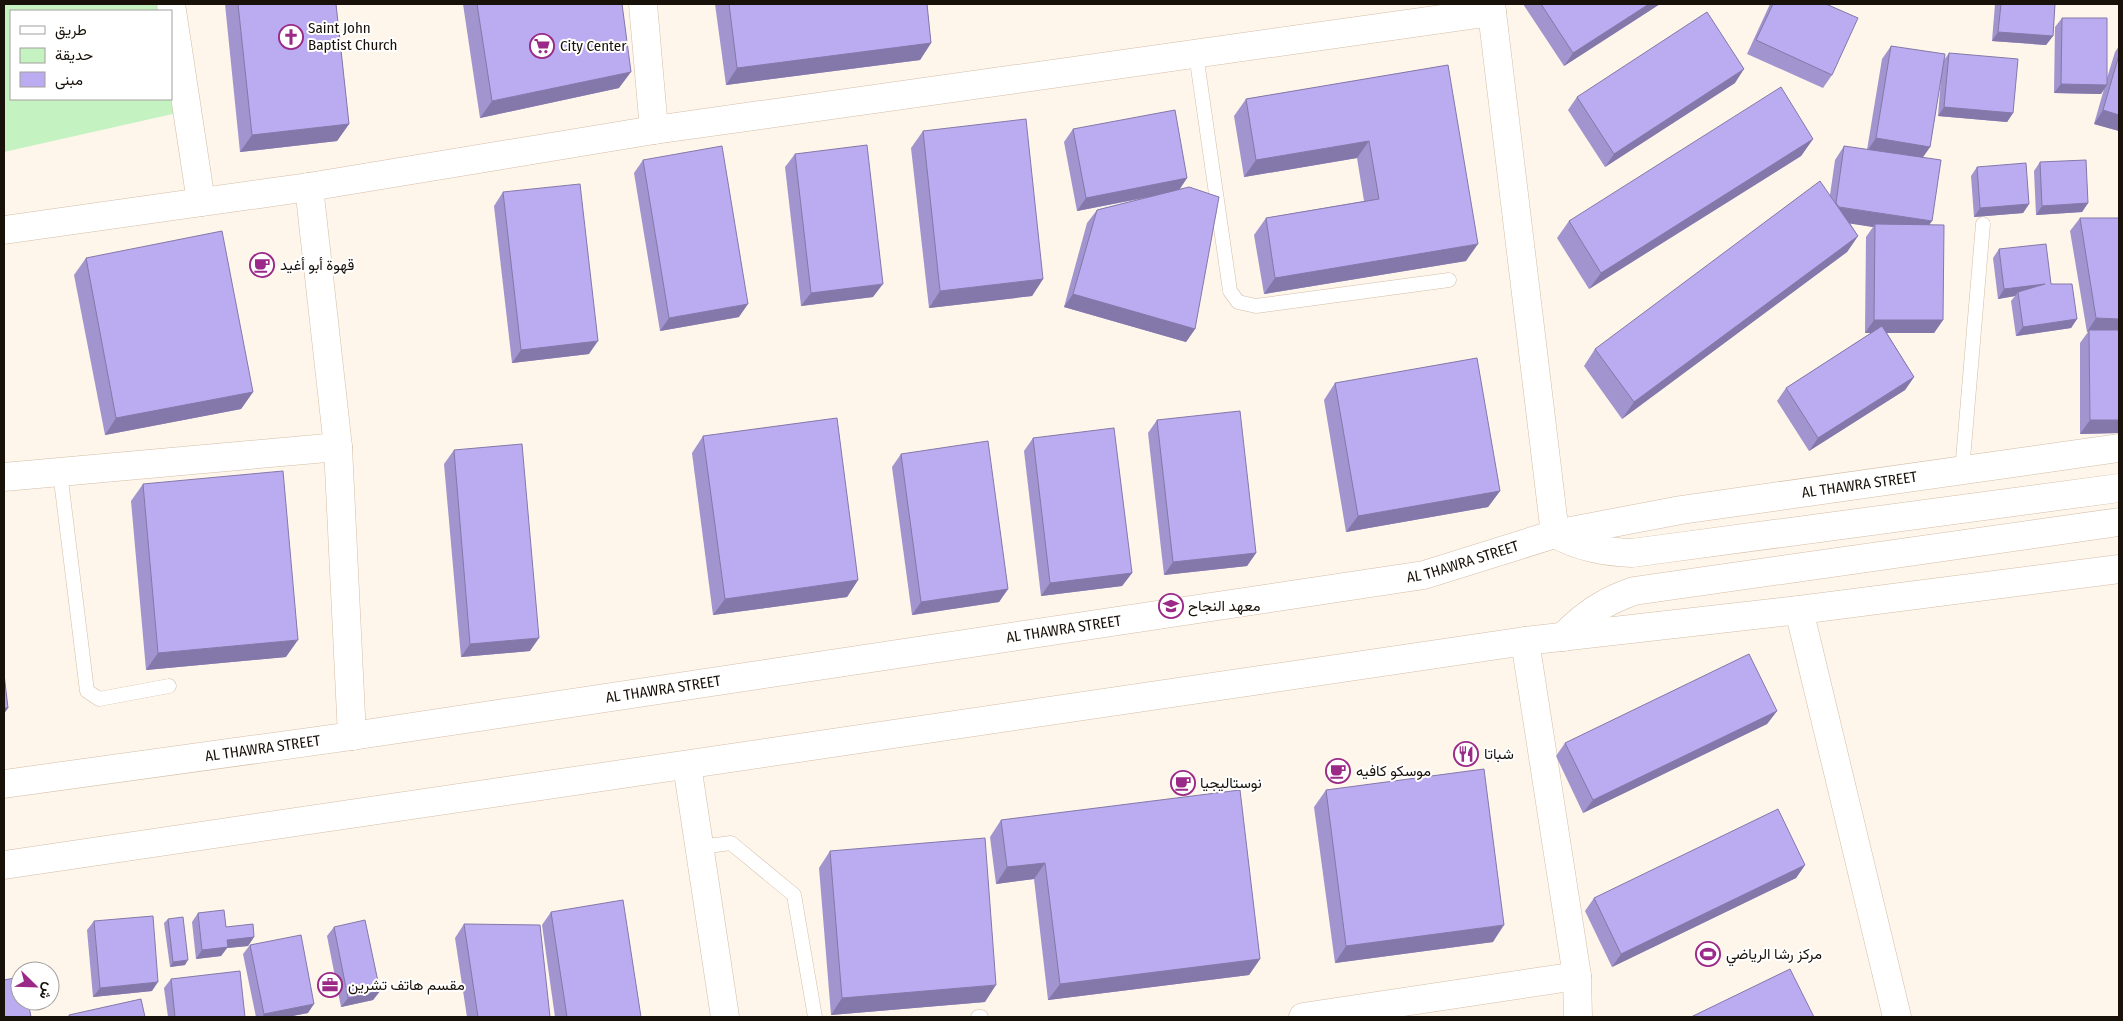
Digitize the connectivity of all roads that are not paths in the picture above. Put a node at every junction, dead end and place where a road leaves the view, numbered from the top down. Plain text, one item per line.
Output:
1 (643, 4) edge
2 (1491, 8) edge
3 (172, 11) edge
4 (1196, 54) junction
5 (654, 130) junction
6 (309, 187) junction
7 (201, 202) junction
8 (1983, 224) edge
9 (4, 230) edge
10 (1449, 280) dead end
11 (338, 447) junction
12 (2119, 448) edge
13 (1962, 471) junction
14 (60, 472) junction
15 (4, 477) edge
16 (2119, 488) edge
17 (2119, 522) edge
18 (1555, 534) junction
19 (2119, 569) edge
20 (1799, 610) junction
21 (1562, 636) junction
22 (1525, 640) junction
23 (170, 686) dead end
24 (352, 736) junction
25 (688, 765) junction
26 (4, 784) edge
27 (700, 848) junction
28 (4, 865) edge
29 (1577, 976) junction
30 (725, 1017) edge
31 (815, 1017) edge
32 (1304, 1017) edge
33 (1578, 1017) edge
34 (1897, 1017) edge

1 - 5 main road
2 - 4 main road
2 - 18 main road
3 - 7 main road
4 - 5 main road
4 - 10 lane
5 - 6 main road
6 - 7 main road
6 - 11 main road
7 - 9 main road
8 - 13 lane
11 - 14 main road
11 - 24 main road
12 - 13 main road, AL THAWRA STREET
13 - 18 main road, AL THAWRA STREET
14 - 15 main road
14 - 23 lane
16 - 18 main road
17 - 21 main road
18 - 24 main road, AL THAWRA STREET
19 - 20 main road
20 - 21 main road
20 - 34 main road
21 - 22 main road
22 - 25 main road
22 - 29 main road
24 - 26 main road, AL THAWRA STREET
25 - 27 main road
25 - 28 main road
27 - 30 main road
27 - 31 lane
29 - 32 main road
29 - 33 main road

